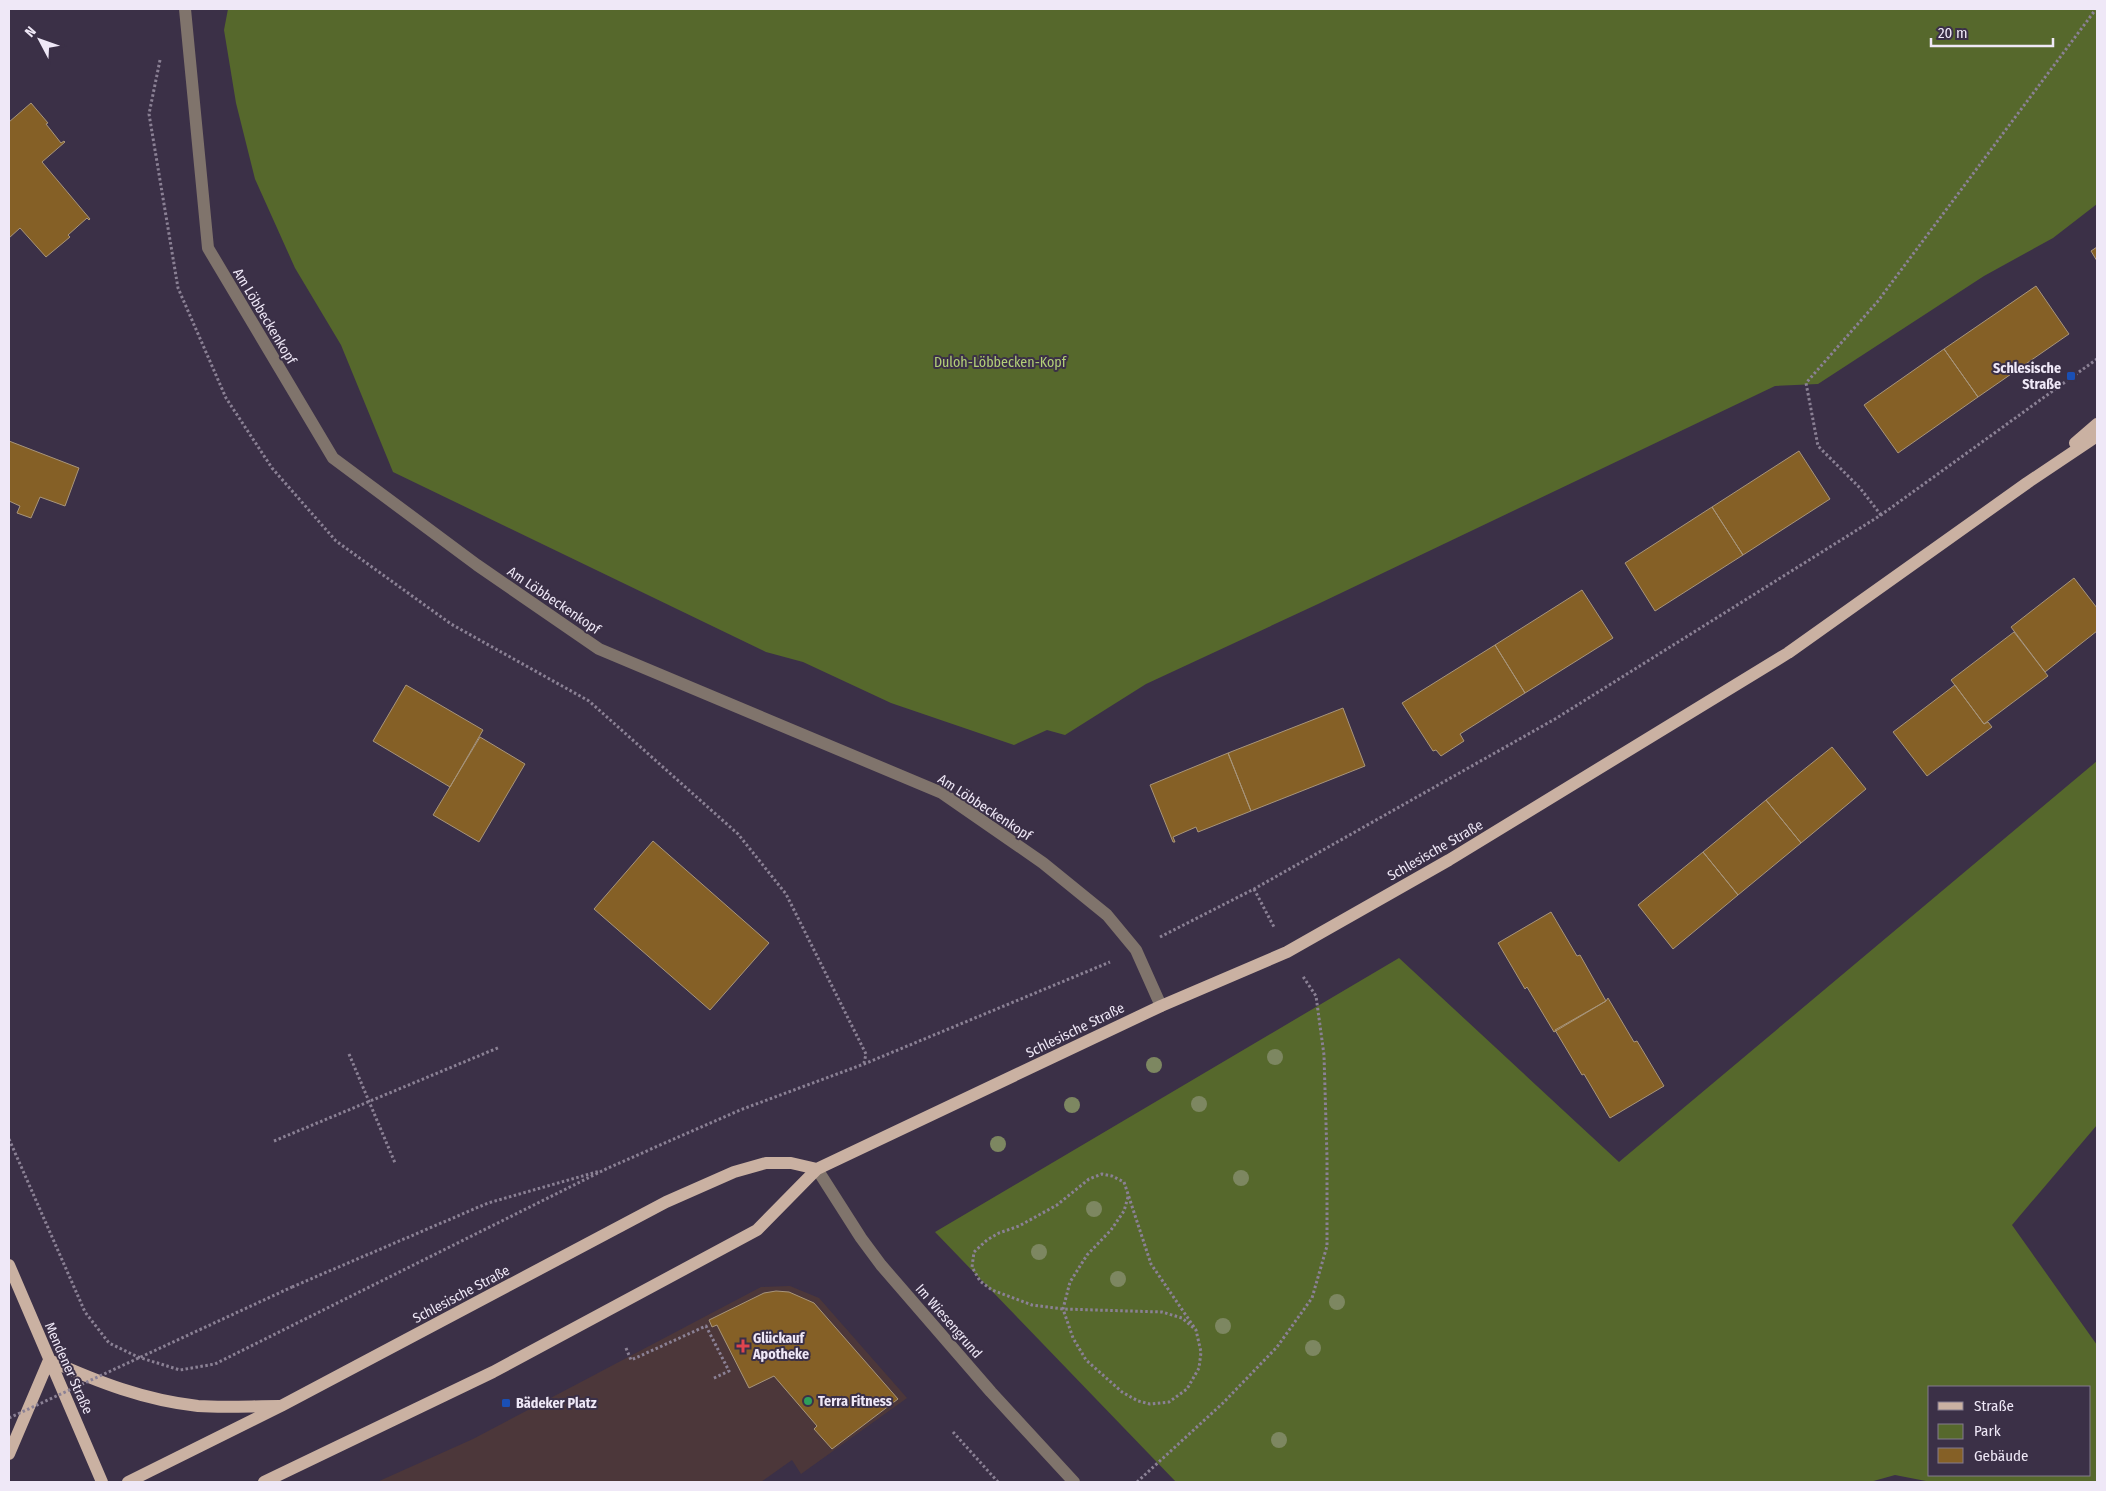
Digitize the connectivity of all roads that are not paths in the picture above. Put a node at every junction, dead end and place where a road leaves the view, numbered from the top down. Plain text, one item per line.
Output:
1 (185, 9) edge
2 (2097, 424) edge
3 (2097, 436) edge
4 (2027, 483) junction
5 (1160, 1006) junction
6 (817, 1169) junction
7 (9, 1265) edge
8 (49, 1360) junction
9 (281, 1406) junction
10 (9, 1454) edge
11 (102, 1482) edge
12 (128, 1482) edge
13 (264, 1482) edge
14 (1074, 1482) edge

1 - 5 street, Am Löbbeckenkopf
2 - 4 main road, Schlesische Straße
3 - 4 main road, Schlesische Straße
4 - 5 main road, Schlesische Straße
5 - 6 main road, Schlesische Straße
6 - 9 main road, Schlesische Straße
6 - 13 main road, Schlesische Straße
6 - 14 street, Im Wiesengrund
7 - 8 main road, Mendener Straße
8 - 9 main road
8 - 10 main road
8 - 11 main road, Mendener Straße
9 - 12 main road, Schlesische Straße

